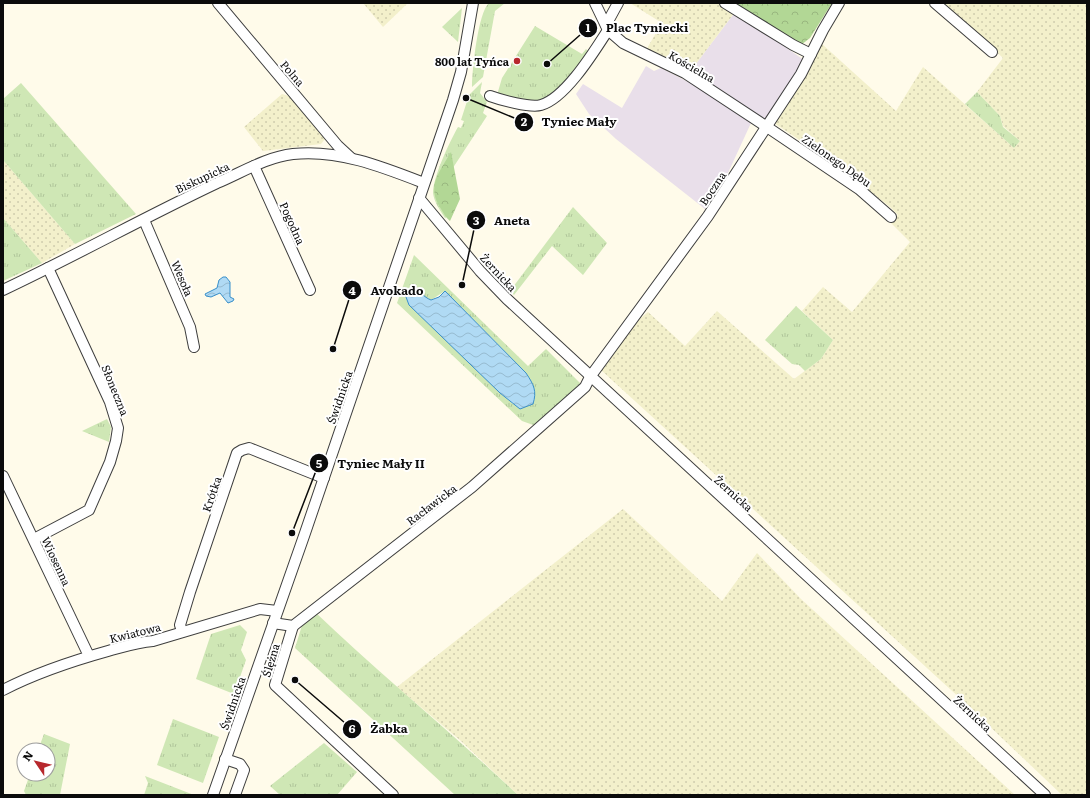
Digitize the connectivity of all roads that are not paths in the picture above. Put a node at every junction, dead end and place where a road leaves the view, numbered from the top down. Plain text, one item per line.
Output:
1 (218, 3) edge
2 (473, 3) edge
3 (595, 3) edge
4 (618, 3) edge
5 (725, 3) edge
6 (839, 3) edge
7 (935, 3) edge
8 (607, 27) junction
9 (992, 52) dead end
10 (811, 54) junction
11 (490, 96) dead end
12 (767, 127) junction
13 (351, 158) junction
14 (254, 166) junction
15 (424, 183) junction
16 (419, 198) junction
17 (891, 217) dead end
18 (144, 220) junction
19 (48, 268) junction
20 (3, 290) edge
21 (310, 290) dead end
22 (194, 347) dead end
23 (590, 377) junction
24 (3, 476) edge
25 (324, 478) junction
26 (34, 539) junction
27 (276, 611) junction
28 (273, 623) junction
29 (293, 626) junction
30 (182, 631) junction
31 (89, 656) junction
32 (3, 690) edge
33 (225, 759) junction
34 (213, 795) edge
35 (235, 795) edge
36 (393, 795) edge
37 (1045, 795) edge

1 - 13 street, Polna
2 - 15 street, Świdnicka
3 - 8 street, Kościelna
4 - 8 street
5 - 10 street
6 - 10 street, Boczna
7 - 9 street
8 - 11 street
8 - 12 street, Kościelna
10 - 12 street, Boczna
12 - 17 street, Zielonego Dębu
12 - 23 street, Boczna
13 - 14 street, Biskupicka
13 - 15 street, Biskupicka
14 - 18 street, Biskupicka
14 - 21 street, Pogodna
15 - 16 street, Świdnicka
16 - 23 street, Żernicka
16 - 25 street, Świdnicka
18 - 19 street, Biskupicka
18 - 22 street, Wesoła
19 - 20 street, Biskupicka
19 - 26 street, Słoneczna
23 - 29 street, Racławicka
23 - 37 street, Żernicka
24 - 26 street, Wiosenna
25 - 27 street, Świdnicka
25 - 30 street, Krótka
26 - 31 street, Wiosenna
27 - 28 street, Świdnicka
27 - 30 street, Kwiatowa
28 - 29 street
28 - 33 street, Świdnicka
29 - 36 street, Ślężna
30 - 31 street, Kwiatowa
31 - 32 street, Kwiatowa
33 - 34 street, Świdnicka
33 - 35 street

